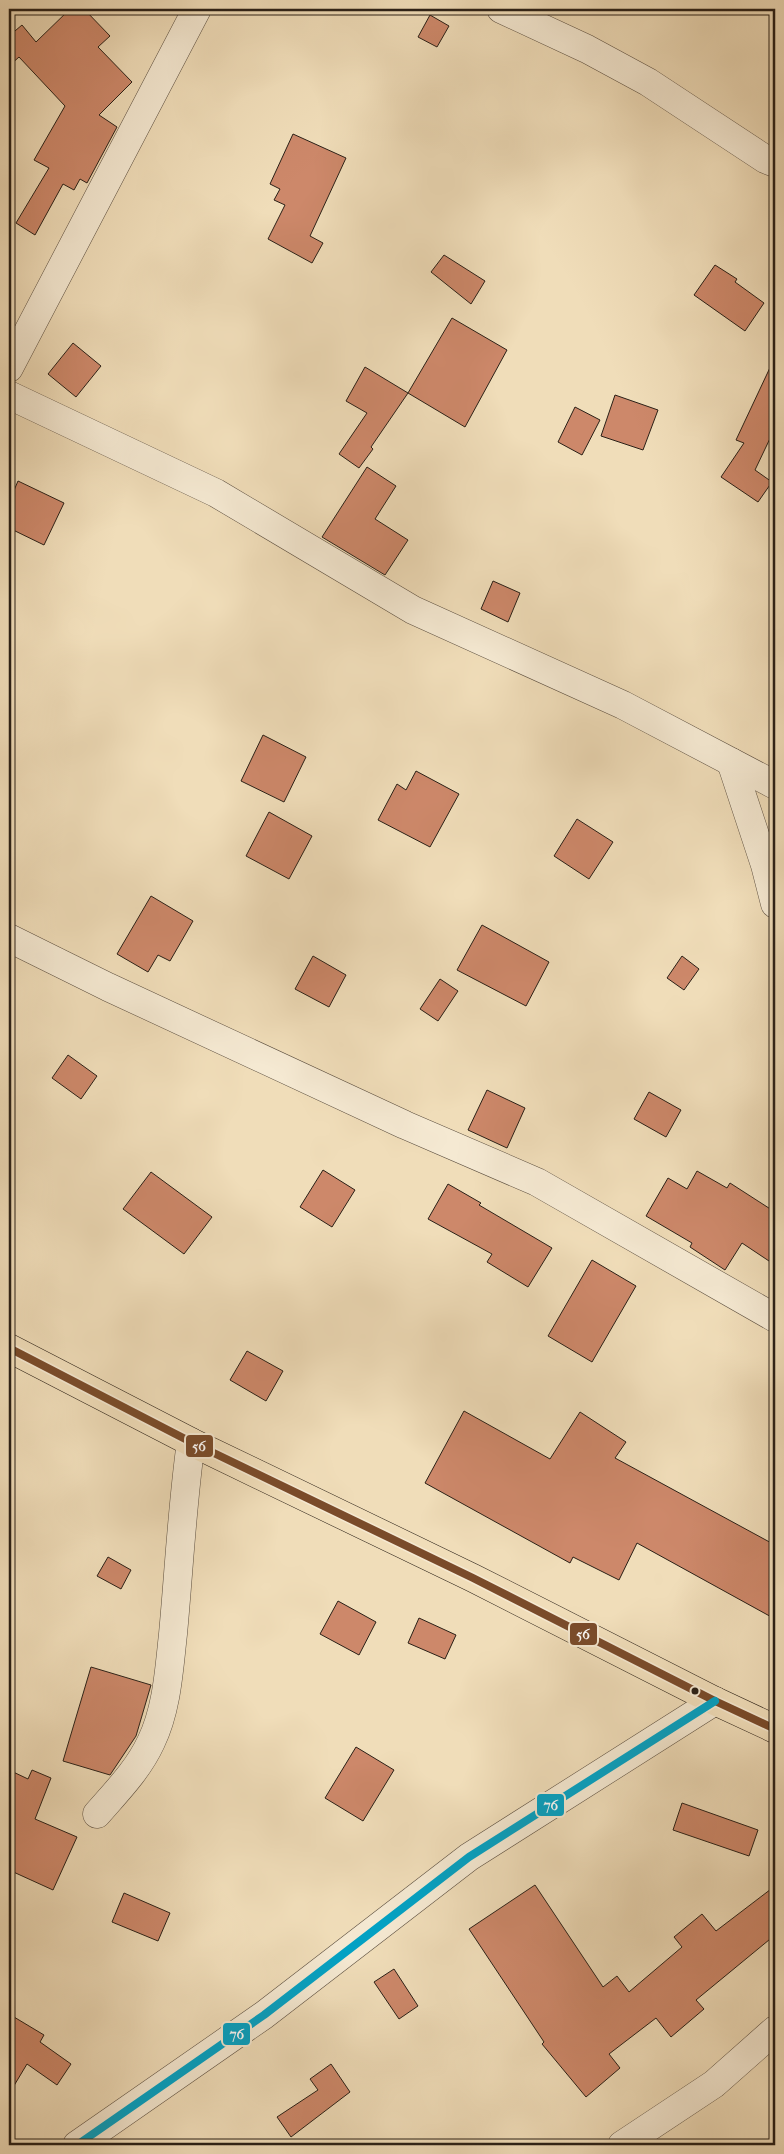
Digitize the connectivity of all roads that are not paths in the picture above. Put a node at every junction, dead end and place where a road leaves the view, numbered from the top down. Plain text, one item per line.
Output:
1 (197, 9) edge
2 (501, 9) edge
3 (775, 163) edge
4 (9, 368) edge
5 (9, 395) edge
6 (731, 762) junction
7 (775, 785) edge
8 (775, 904) edge
9 (9, 938) edge
10 (775, 1318) edge
11 (9, 1348) edge
12 (191, 1442) junction
13 (715, 1701) junction
14 (775, 1729) edge
15 (97, 1814) dead end
16 (775, 2030) edge
17 (77, 2145) edge
18 (622, 2145) edge

1 - 4 street
2 - 3 street
5 - 6 street
6 - 7 street
6 - 8 street
9 - 10 street
11 - 12 highway
12 - 13 highway
12 - 15 street
13 - 14 highway
13 - 17 street
16 - 18 street

